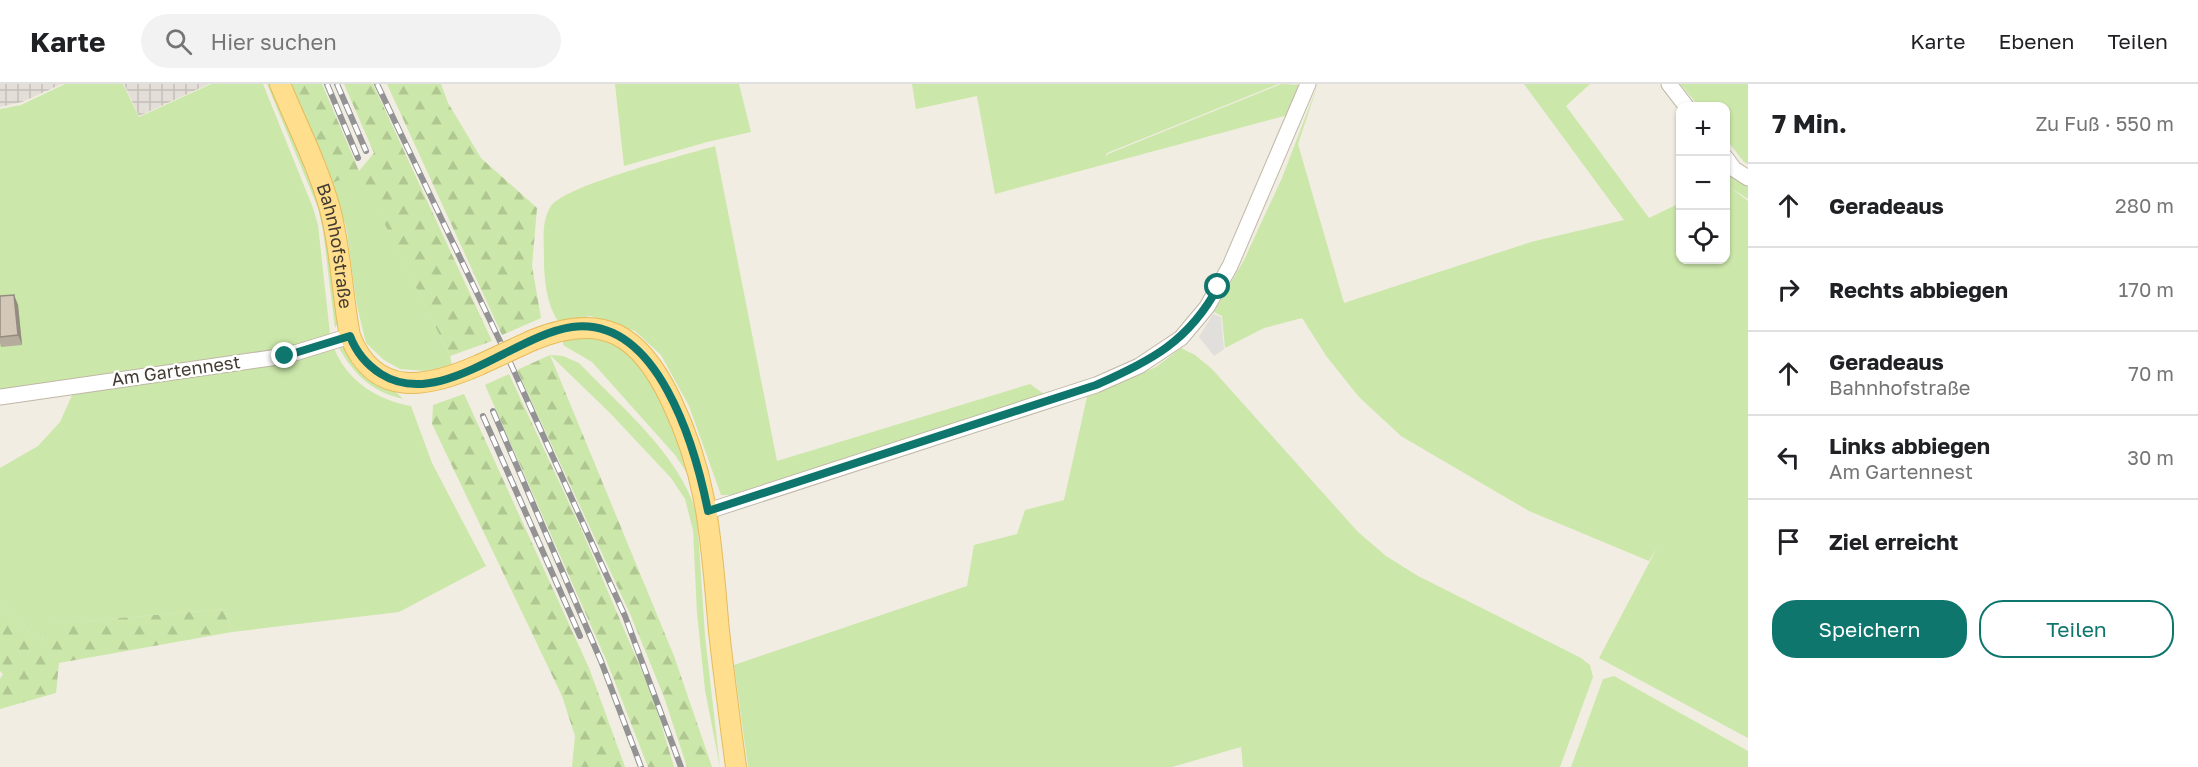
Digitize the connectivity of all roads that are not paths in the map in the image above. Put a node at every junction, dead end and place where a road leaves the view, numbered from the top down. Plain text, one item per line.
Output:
1 (280, 84) edge
2 (1308, 84) edge
3 (1669, 84) edge
4 (1683, 102) edge
5 (1730, 164) edge
6 (1748, 178) edge
7 (350, 336) junction
8 (7, 396) edge
9 (708, 511) junction
10 (736, 767) edge

1 - 7 main road, Bahnhofstraße
2 - 9 street
3 - 4 street
5 - 6 street
7 - 8 street, Am Gartennest
7 - 9 main road, Bahnhofstraße, bridge
9 - 10 main road, Bahnhofstraße

